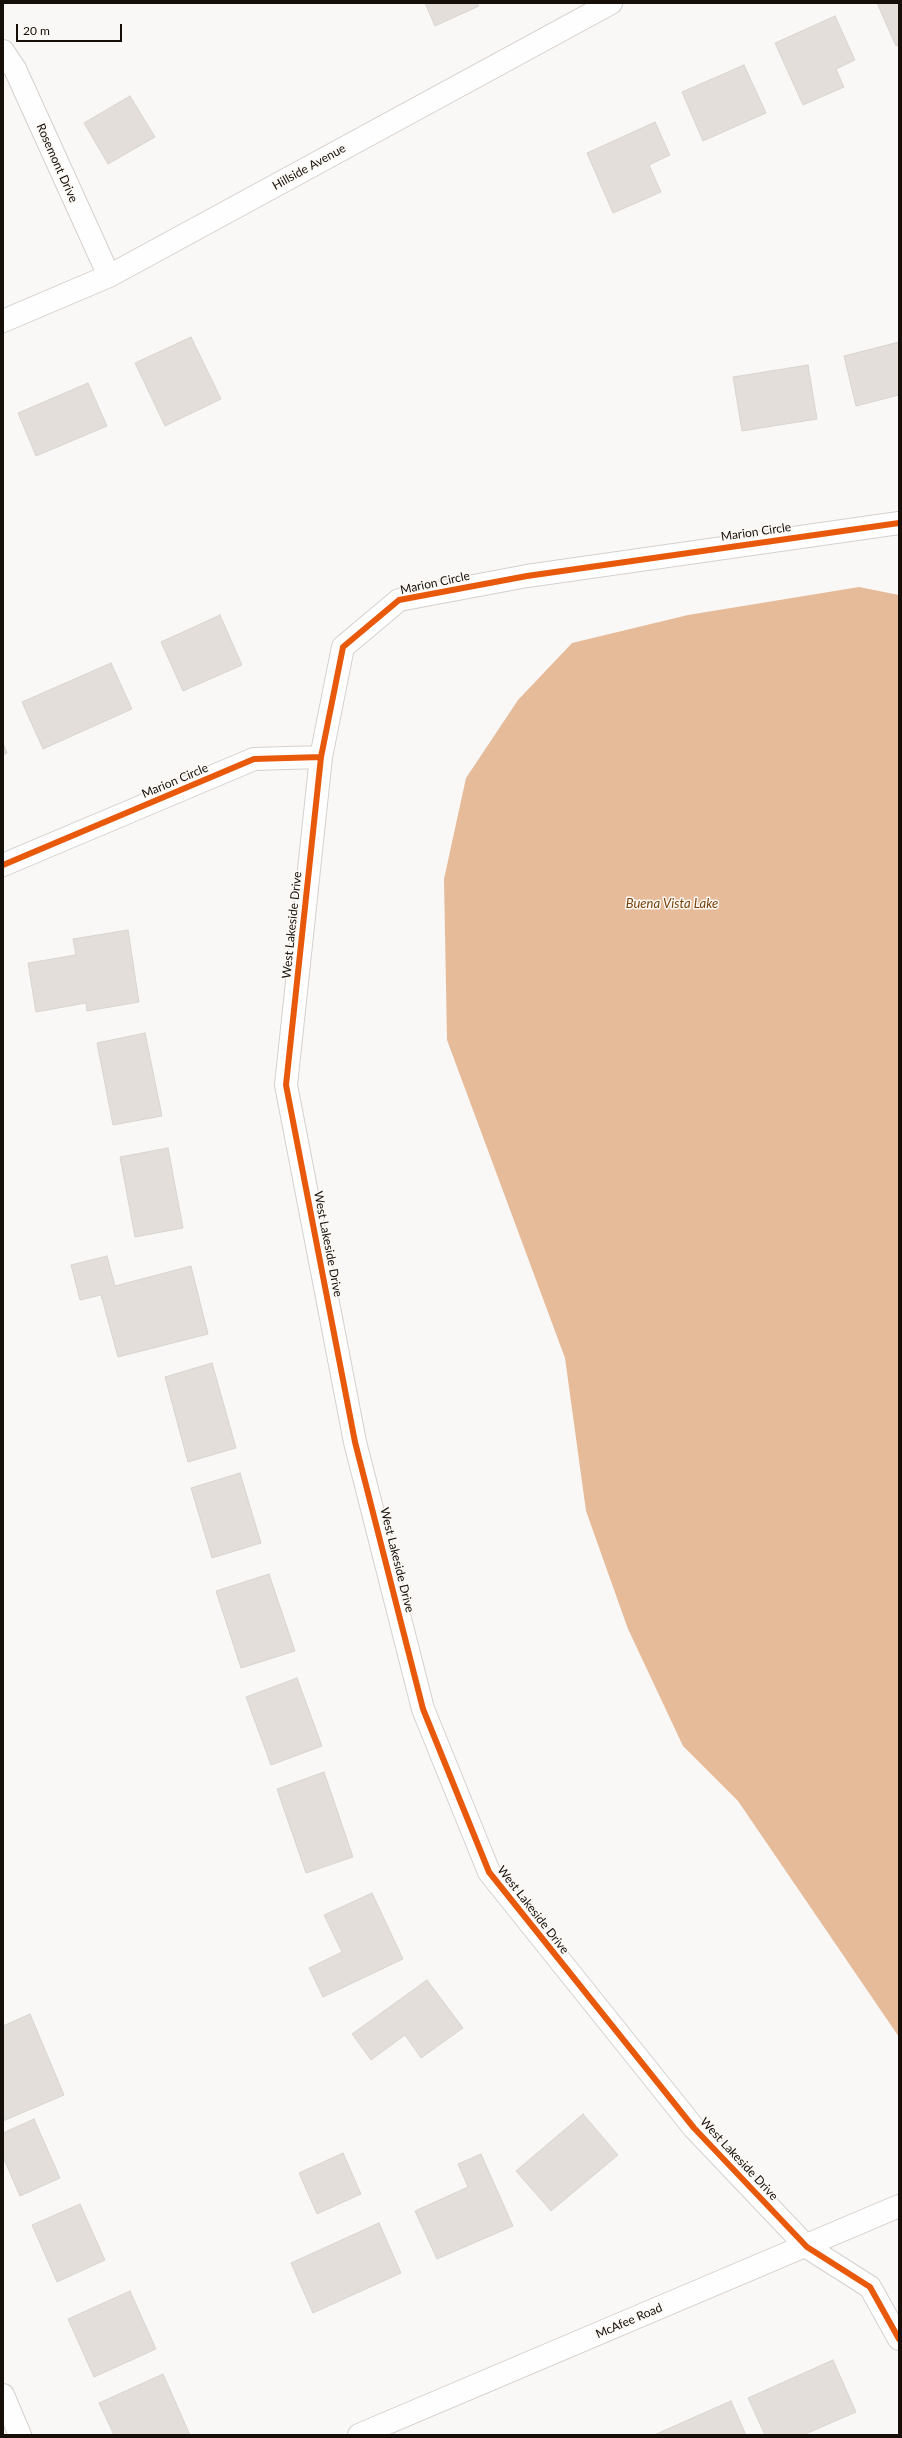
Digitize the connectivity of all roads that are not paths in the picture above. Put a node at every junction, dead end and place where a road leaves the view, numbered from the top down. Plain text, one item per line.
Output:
1 (607, 4) edge
2 (3, 52) edge
3 (109, 276) junction
4 (3, 321) edge
5 (899, 523) edge
6 (321, 757) junction
7 (3, 865) edge
8 (899, 2206) edge
9 (807, 2247) junction
10 (899, 2339) edge
11 (3, 2395) edge
12 (20, 2435) edge
13 (359, 2435) edge

1 - 3 street, Hillside Avenue
2 - 3 street, Rosemont Drive
3 - 4 street, Hillside Avenue
5 - 6 street, Marion Circle
6 - 7 street, Marion Circle
6 - 9 street, West Lakeside Drive
8 - 9 street, McAfee Road
9 - 10 street, West Lakeside Drive
9 - 13 street, McAfee Road
11 - 12 street

